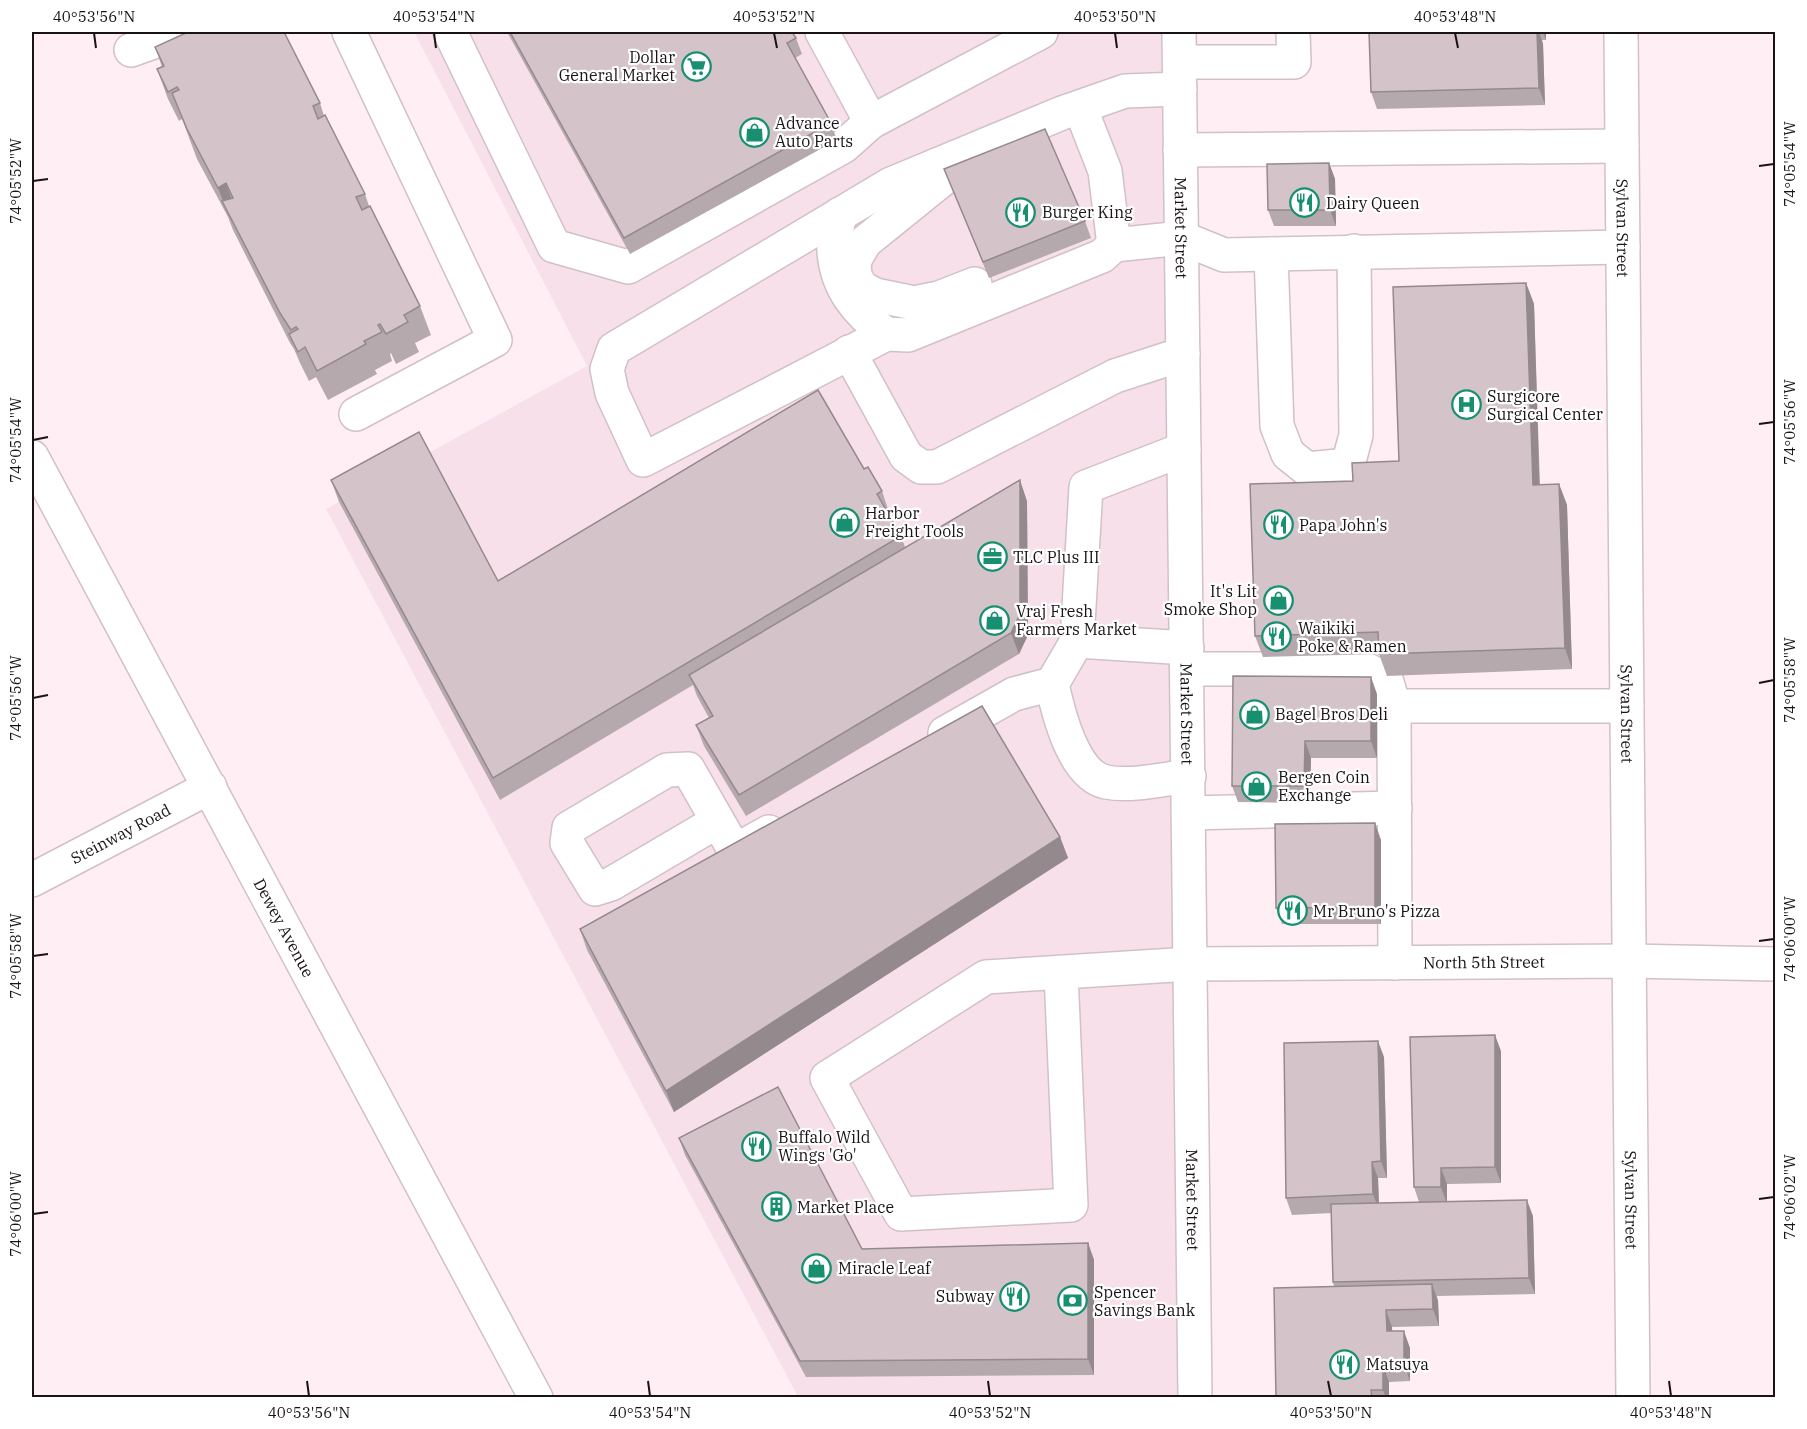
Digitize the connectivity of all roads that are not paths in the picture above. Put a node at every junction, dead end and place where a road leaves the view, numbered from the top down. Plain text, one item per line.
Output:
1 (180, 32) edge
2 (349, 32) edge
3 (450, 32) edge
4 (822, 32) edge
5 (1041, 32) edge
6 (1621, 32) edge
7 (1293, 47) edge
8 (131, 50) dead end
9 (1179, 60) edge
10 (1080, 107) junction
11 (871, 122) junction
12 (1622, 146) junction
13 (1180, 150) junction
14 (959, 156) junction
15 (840, 214) junction
16 (1113, 237) junction
17 (1182, 238) junction
18 (1623, 247) junction
19 (1354, 252) junction
20 (1271, 254) junction
21 (886, 334) junction
22 (849, 352) junction
23 (1183, 354) junction
24 (356, 414) dead end
25 (1184, 449) junction
26 (32, 457) edge
27 (1077, 641) junction
28 (1187, 658) junction
29 (1052, 684) junction
30 (1394, 706) junction
31 (1627, 706) junction
32 (921, 747) edge
33 (1189, 776) junction
34 (210, 787) junction
35 (1395, 808) junction
36 (1190, 813) junction
37 (797, 816) edge
38 (718, 821) dead end
39 (32, 880) edge
40 (1629, 961) junction
41 (1395, 963) junction
42 (1190, 964) junction
43 (1776, 964) edge
44 (1061, 973) junction
45 (536, 1398) edge
46 (1195, 1398) edge
47 (1633, 1398) edge

1 - 8 street
2 - 24 street
3 - 11 street
4 - 11 street
5 - 11 street
6 - 12 street, Sylvan Street
7 - 9 street
9 - 10 street
9 - 13 street, Market Street
10 - 14 street
10 - 16 street
12 - 13 street
12 - 18 street, Sylvan Street
13 - 17 street, Market Street
14 - 15 street
14 - 16 street
15 - 21 street
15 - 22 street
16 - 17 street
16 - 21 street
17 - 20 street
17 - 23 street, Market Street
18 - 19 street
18 - 31 street, Sylvan Street
19 - 20 street
19 - 20 street
21 - 22 street
22 - 23 street
23 - 25 street, Market Street
25 - 27 street
25 - 28 street, Market Street
26 - 34 street, Dewey Avenue
27 - 28 street
27 - 29 street
28 - 30 street
28 - 33 street, Market Street
29 - 32 street
29 - 33 street
30 - 31 street
30 - 35 street
31 - 40 street, Sylvan Street
33 - 36 street, Market Street
34 - 39 street, Steinway Road
34 - 45 street, Dewey Avenue
35 - 36 street
35 - 41 street
36 - 42 street, Market Street
37 - 38 street
40 - 41 street, North 5th Street
40 - 43 street, North 5th Street
40 - 47 street, Sylvan Street
41 - 42 street, North 5th Street
42 - 44 street, North 5th Street
42 - 46 street, Market Street
44 - 44 street, North 5th Street

